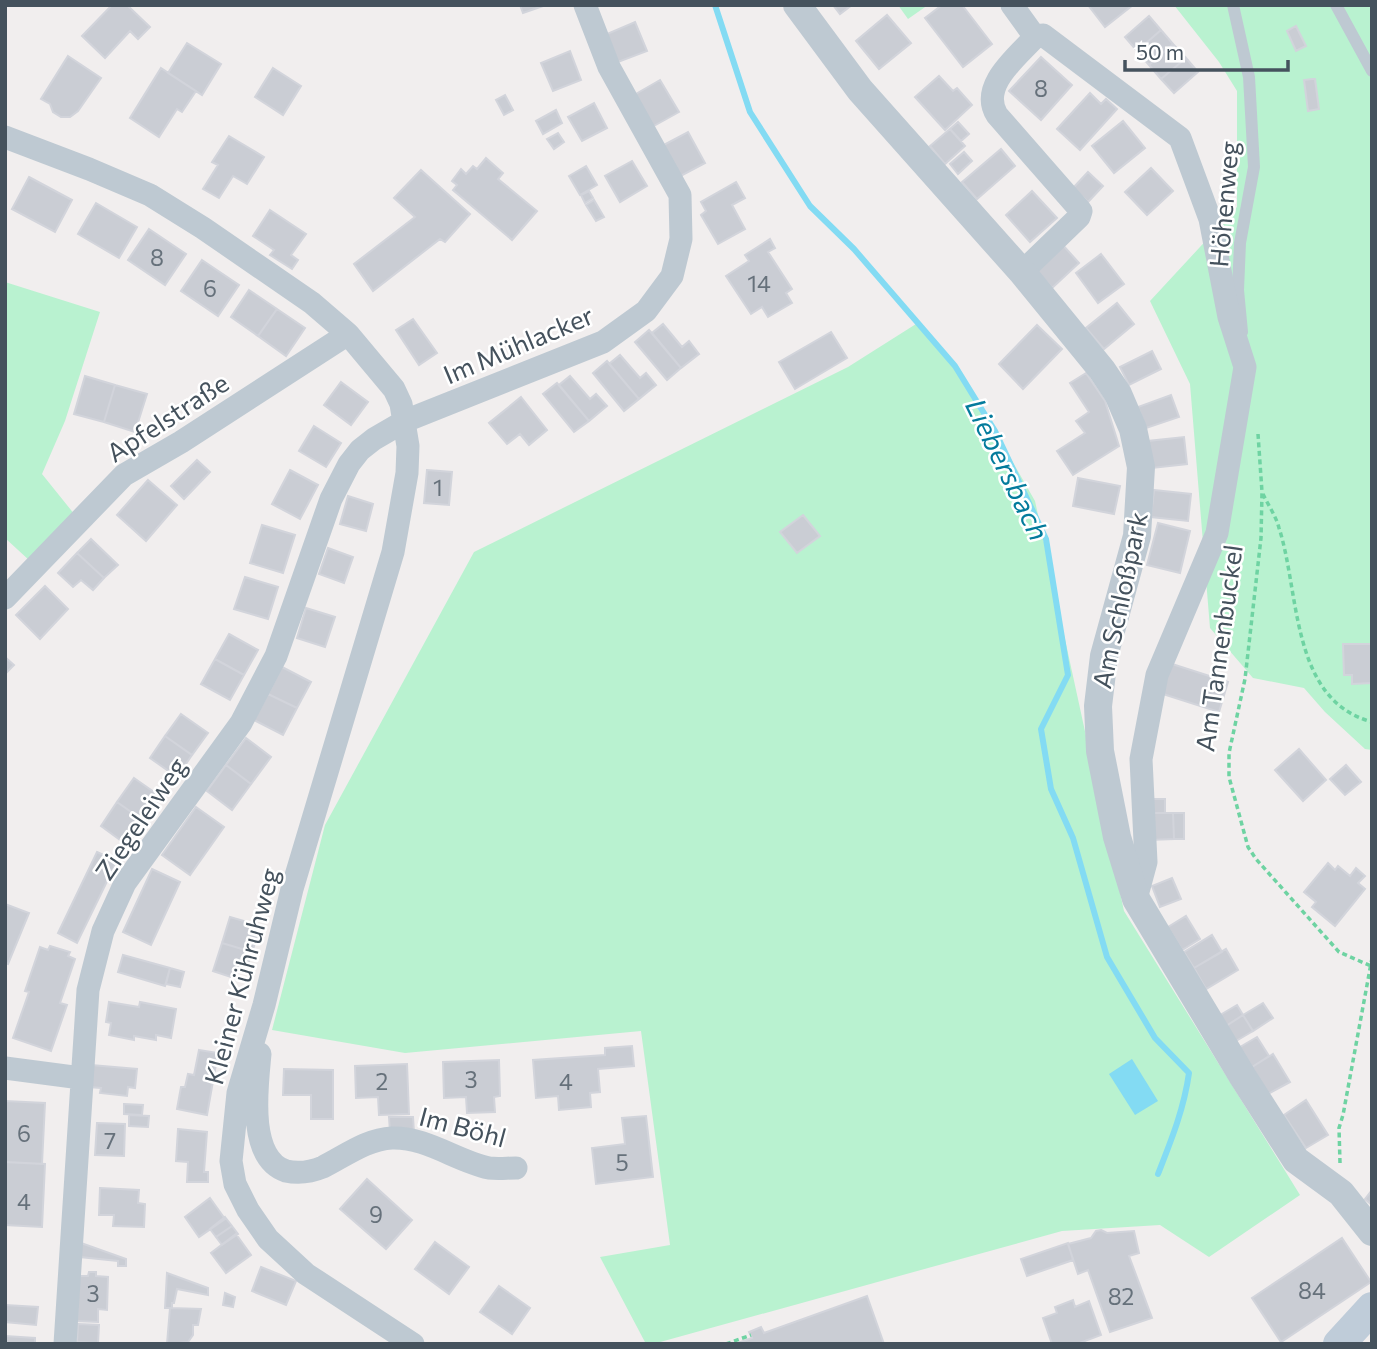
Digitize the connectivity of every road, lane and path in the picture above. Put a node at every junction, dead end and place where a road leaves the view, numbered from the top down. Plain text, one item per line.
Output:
1 (585, 5) edge
2 (797, 5) edge
3 (1012, 5) edge
4 (1233, 5) edge
5 (1336, 5) edge
6 (1035, 37) junction
7 (1372, 71) edge
8 (5, 137) edge
9 (1022, 272) junction
10 (348, 334) junction
11 (1245, 367) junction
12 (405, 421) junction
13 (1258, 431) dead end
14 (1262, 492) junction
15 (5, 598) edge
16 (1372, 722) edge
17 (1136, 899) junction
18 (1372, 958) edge
19 (1371, 966) edge
20 (264, 1005) junction
21 (5, 1068) edge
22 (81, 1077) junction
23 (516, 1168) dead end
24 (1341, 1193) junction
25 (1372, 1233) edge
26 (1372, 1308) edge
27 (751, 1335) dead end
28 (65, 1344) edge
29 (413, 1344) edge
30 (726, 1344) edge
31 (1339, 1344) edge

1 - 12 street, Im Mühlacker
2 - 9 street, Am Schloßpark
3 - 6 street
4 - 11 lane, Höhenweg
5 - 7 lane
6 - 9 street
6 - 11 street, Am Tannenbuckel
8 - 10 street, Kleiner Kühruhweg
9 - 17 street, Am Schloßpark
10 - 12 street, Kleiner Kühruhweg
10 - 15 street, Apfelstraße
11 - 17 street, Am Tannenbuckel
12 - 20 street, Kleiner Kühruhweg
12 - 22 street, Ziegeleiweg
13 - 14 path, Am Tannenbuckel
14 - 16 path
14 - 19 path, Am Tannenbuckel
17 - 24 street, Am Schloßpark
18 - 19 path
19 - 24 path
20 - 23 street, Im Böhl
20 - 29 street, Kleiner Kühruhweg
21 - 22 street
22 - 28 street, Ziegeleiweg
24 - 25 street, Am Schloßpark
26 - 31 main road
27 - 30 path

